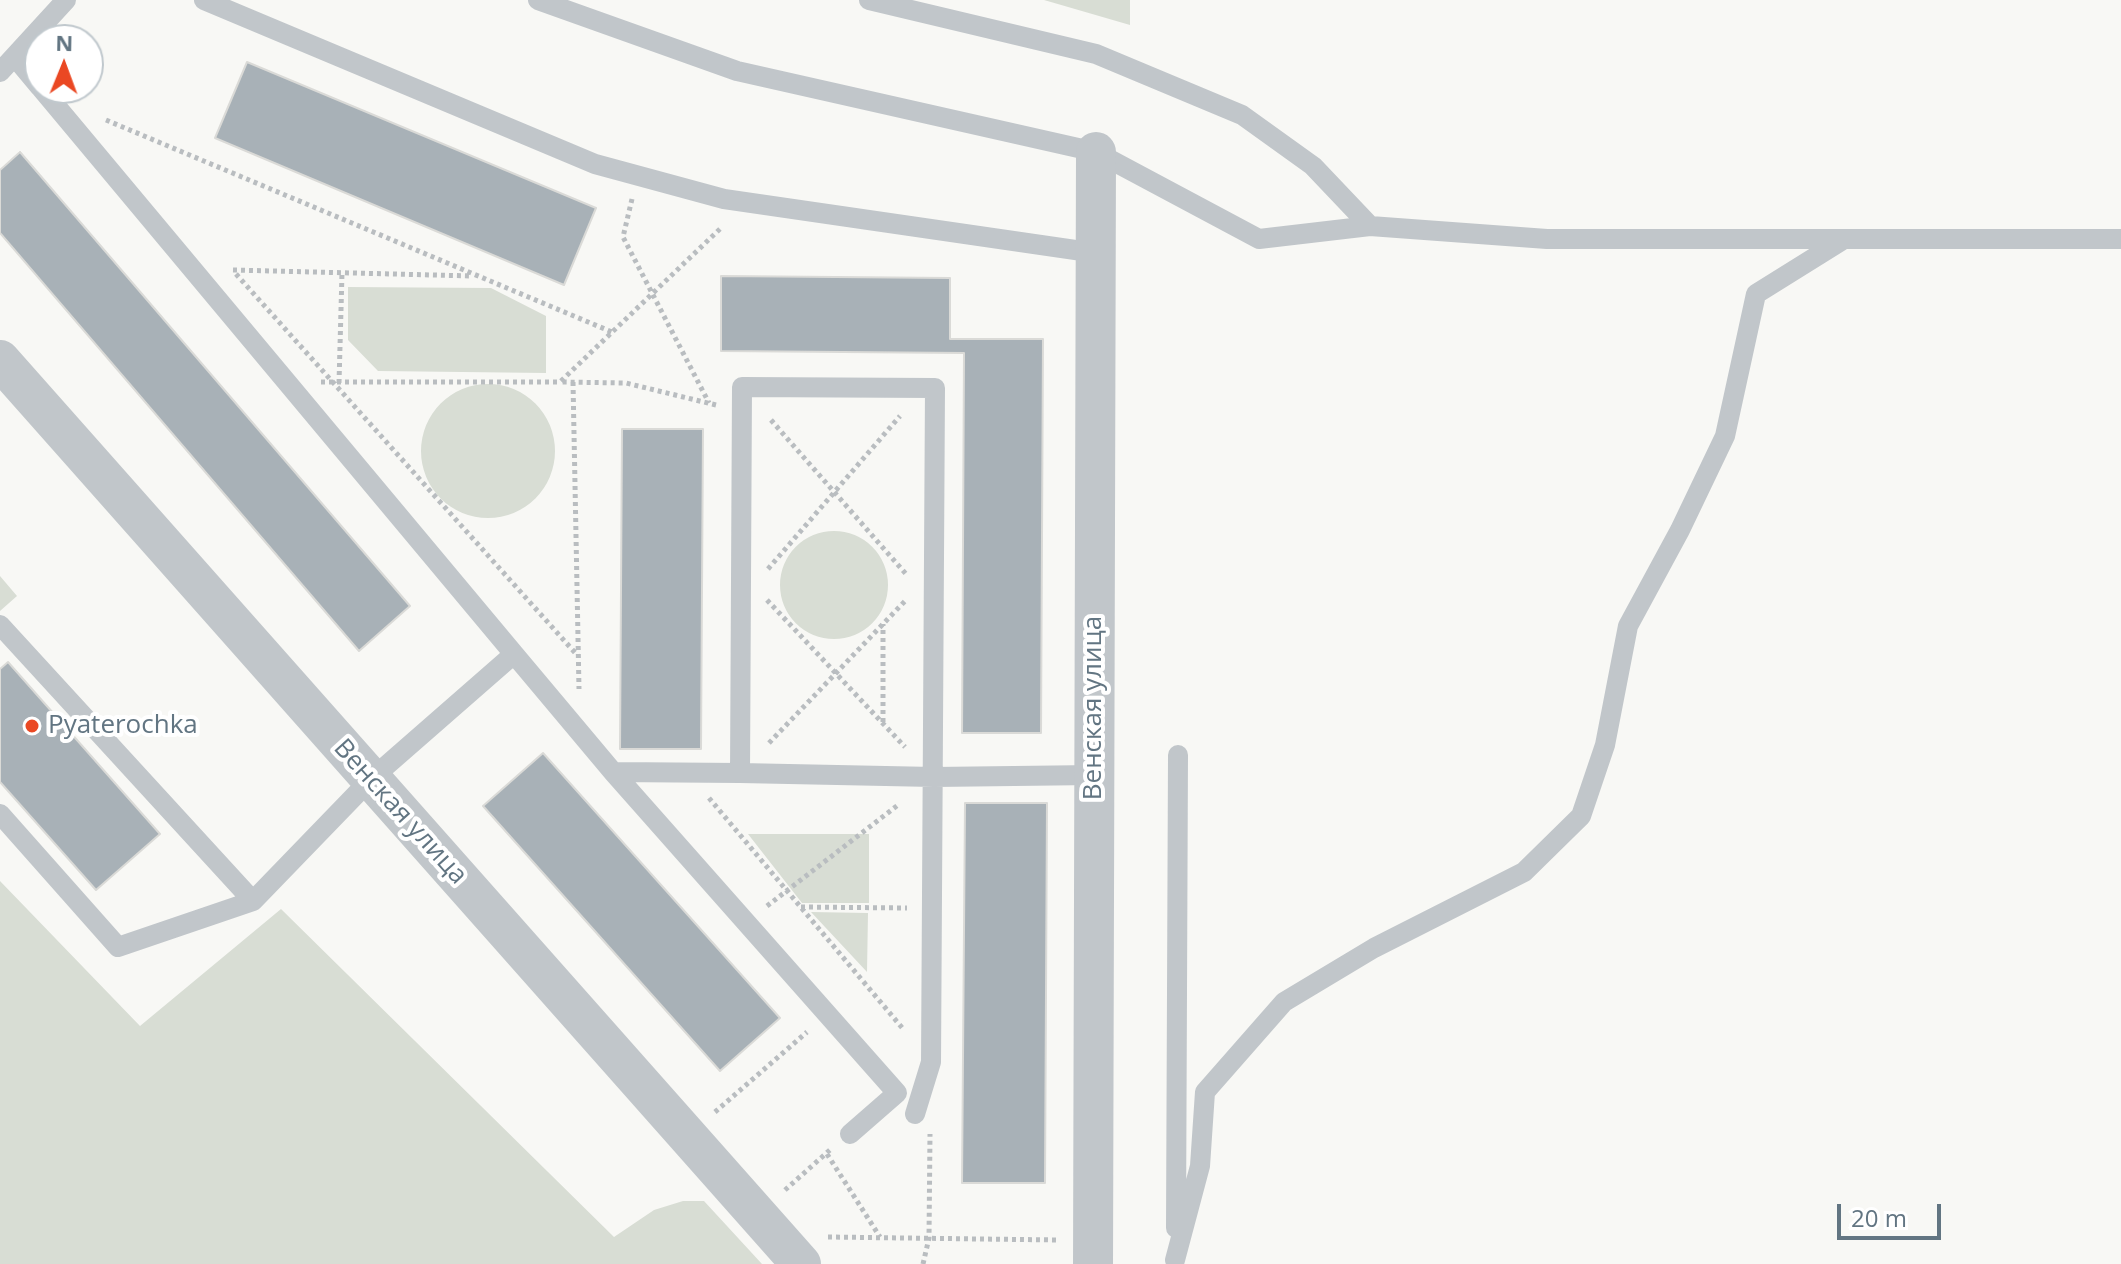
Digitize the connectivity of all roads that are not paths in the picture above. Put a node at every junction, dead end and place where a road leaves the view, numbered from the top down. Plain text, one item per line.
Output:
1 (66, 0) edge
2 (204, 0) edge
3 (538, 0) edge
4 (869, 0) edge
5 (15, 57) junction
6 (24, 68) edge
7 (0, 72) edge
8 (53, 104) edge
9 (1096, 152) junction
10 (1370, 226) junction
11 (2121, 239) edge
12 (1841, 241) junction
13 (1096, 253) junction
14 (0, 360) edge
15 (0, 625) edge
16 (514, 654) junction
17 (1178, 755) dead end
18 (613, 772) junction
19 (740, 773) junction
20 (1094, 775) junction
21 (934, 777) junction
22 (371, 779) junction
23 (0, 814) edge
24 (253, 901) junction
25 (897, 1093) junction
26 (850, 1134) road end
27 (778, 1238) edge
28 (1080, 1252) edge
29 (1175, 1262) edge

1 - 5 lane
2 - 13 lane
3 - 9 lane
4 - 10 lane
5 - 6 lane
5 - 7 lane
8 - 16 lane
9 - 10 lane
9 - 13 street, Венская улица
10 - 12 lane
11 - 12 lane
12 - 29 lane
13 - 20 street, Венская улица
14 - 22 street, Венская улица
15 - 24 lane
16 - 18 lane
16 - 22 lane
17 - 29 lane
18 - 19 lane
18 - 25 lane
19 - 21 lane
19 - 21 lane
20 - 21 lane
20 - 28 street, Венская улица
21 - 25 lane
22 - 24 lane
22 - 27 street, Венская улица
23 - 24 lane
25 - 26 lane

